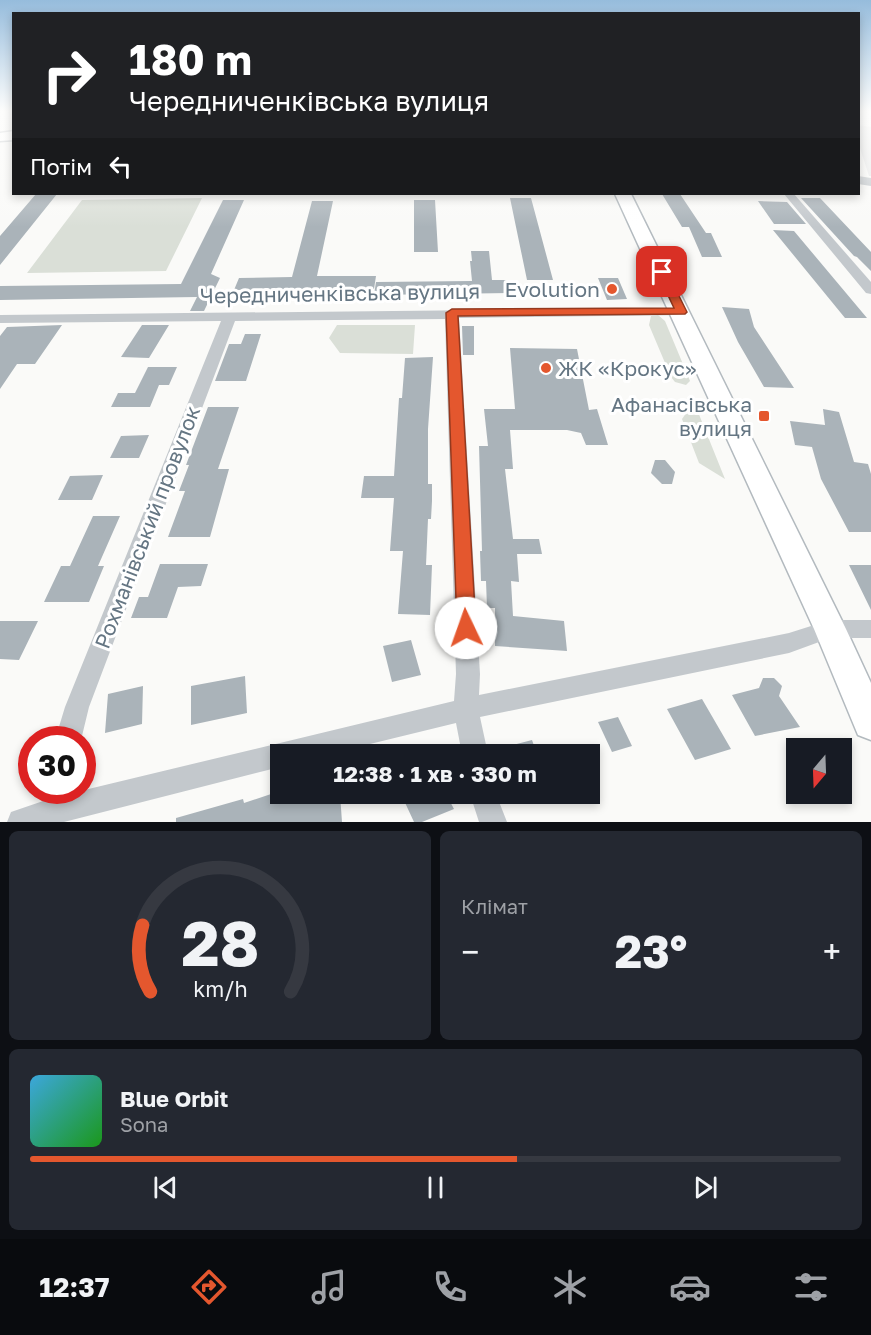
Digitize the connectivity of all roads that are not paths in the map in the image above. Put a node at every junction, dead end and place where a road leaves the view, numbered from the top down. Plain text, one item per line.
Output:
1 (623, 195) edge
2 (790, 195) edge
3 (871, 290) edge
4 (681, 312) junction
5 (452, 313) junction
6 (230, 316) junction
7 (0, 319) edge
8 (871, 628) edge
9 (830, 629) junction
10 (466, 709) junction
11 (871, 723) edge
12 (72, 726) edge
13 (325, 744) edge
14 (473, 744) edge
15 (270, 757) edge
16 (96, 793) edge
17 (55, 804) edge
18 (487, 804) edge
19 (21, 822) edge
20 (493, 822) edge

1 - 4 main road
2 - 3 street
4 - 5 street, Чередниченківська вулиця
4 - 9 main road
5 - 6 street, Чередниченківська вулиця
5 - 10 street
6 - 7 street, Чередниченківська вулиця
6 - 12 street, Рохманівський провулок
8 - 9 street
9 - 10 street
9 - 11 main road
10 - 13 street
10 - 14 street
15 - 16 street
17 - 19 street
18 - 20 street

